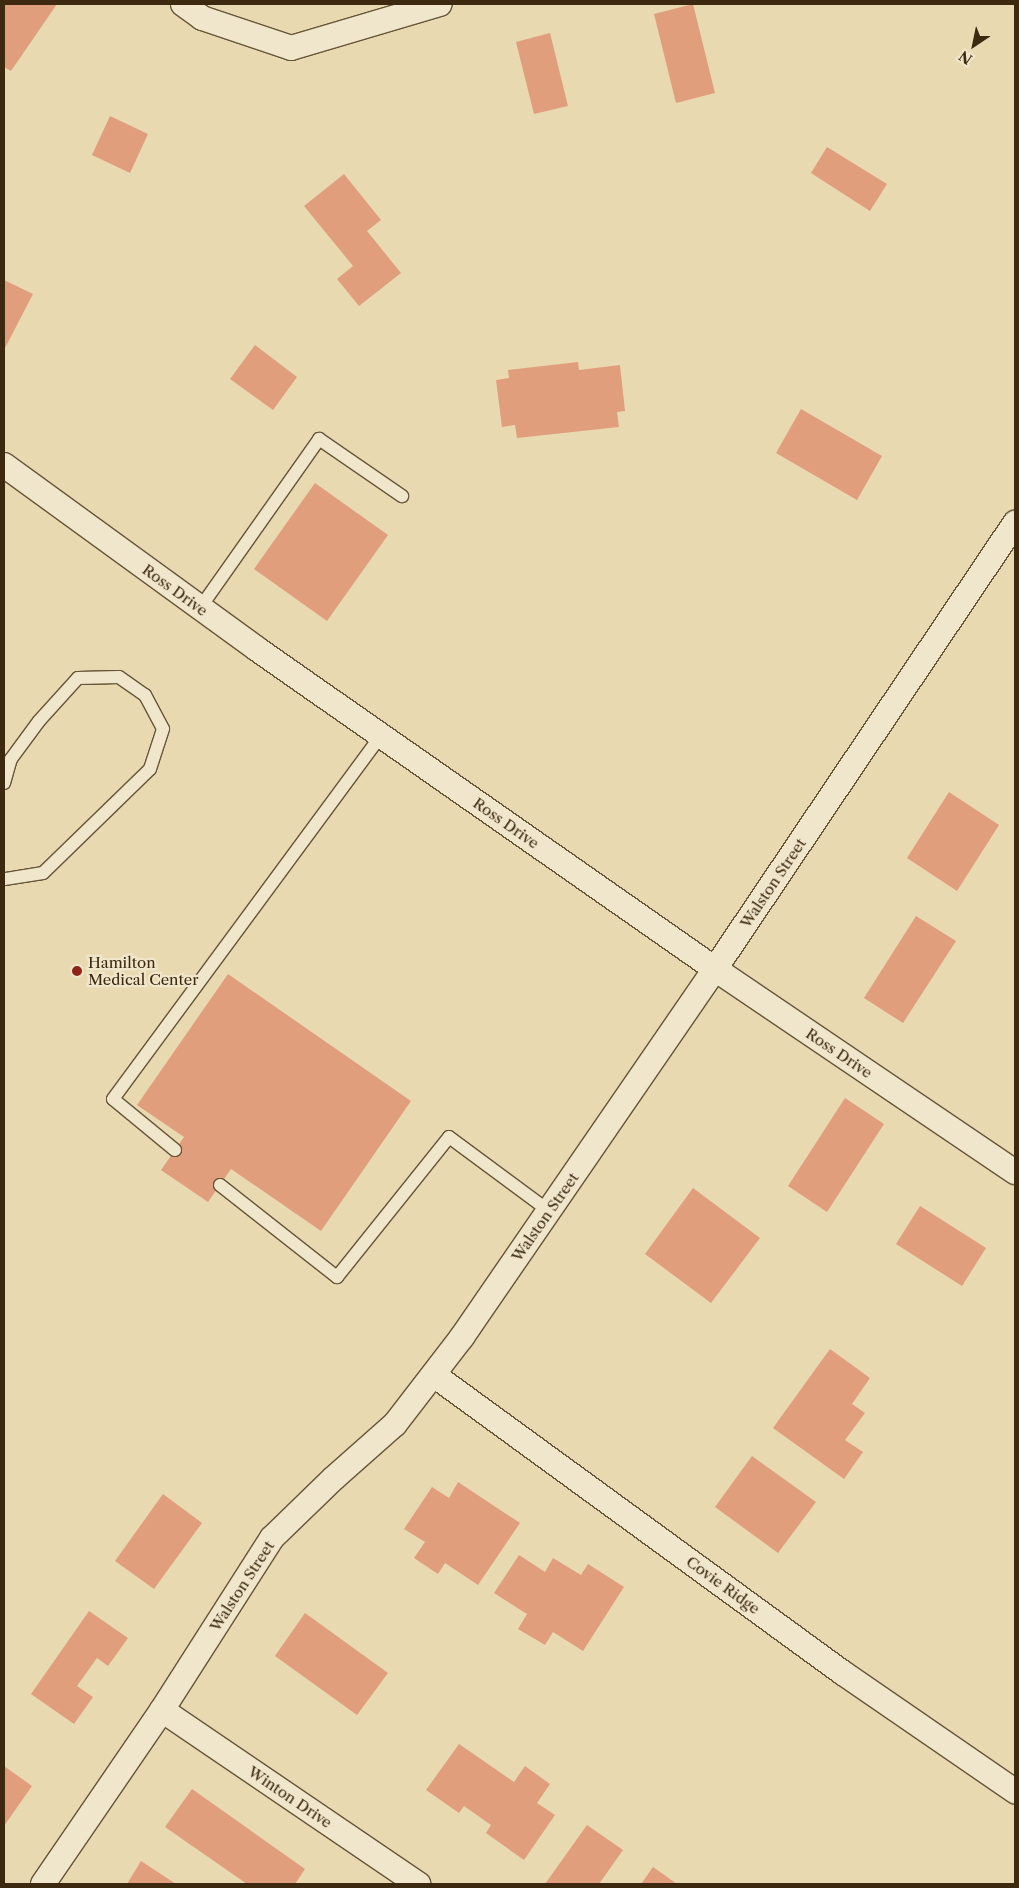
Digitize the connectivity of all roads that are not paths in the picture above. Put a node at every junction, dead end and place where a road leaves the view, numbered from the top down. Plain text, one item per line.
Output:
1 (183, 4) edge
2 (440, 4) edge
3 (4, 465) edge
4 (402, 496) dead end
5 (1015, 524) edge
6 (200, 608) junction
7 (381, 735) junction
8 (4, 783) edge
9 (4, 879) edge
10 (715, 969) junction
11 (175, 1150) dead end
12 (1015, 1172) edge
13 (220, 1185) dead end
14 (549, 1211) junction
15 (434, 1374) junction
16 (162, 1710) junction
17 (1015, 1791) edge
18 (43, 1884) edge
19 (418, 1884) edge

1 - 2 street
3 - 6 street, Ross Drive
4 - 6 lane
5 - 10 street, Walston Street
6 - 7 street, Ross Drive
7 - 10 street, Ross Drive
7 - 11 lane
8 - 9 lane
10 - 12 street, Ross Drive
10 - 14 street, Walston Street
13 - 14 lane
14 - 15 street, Walston Street
15 - 16 street, Walston Street
15 - 17 street, Covie Ridge
16 - 18 street, Walston Street
16 - 19 street, Winton Drive

